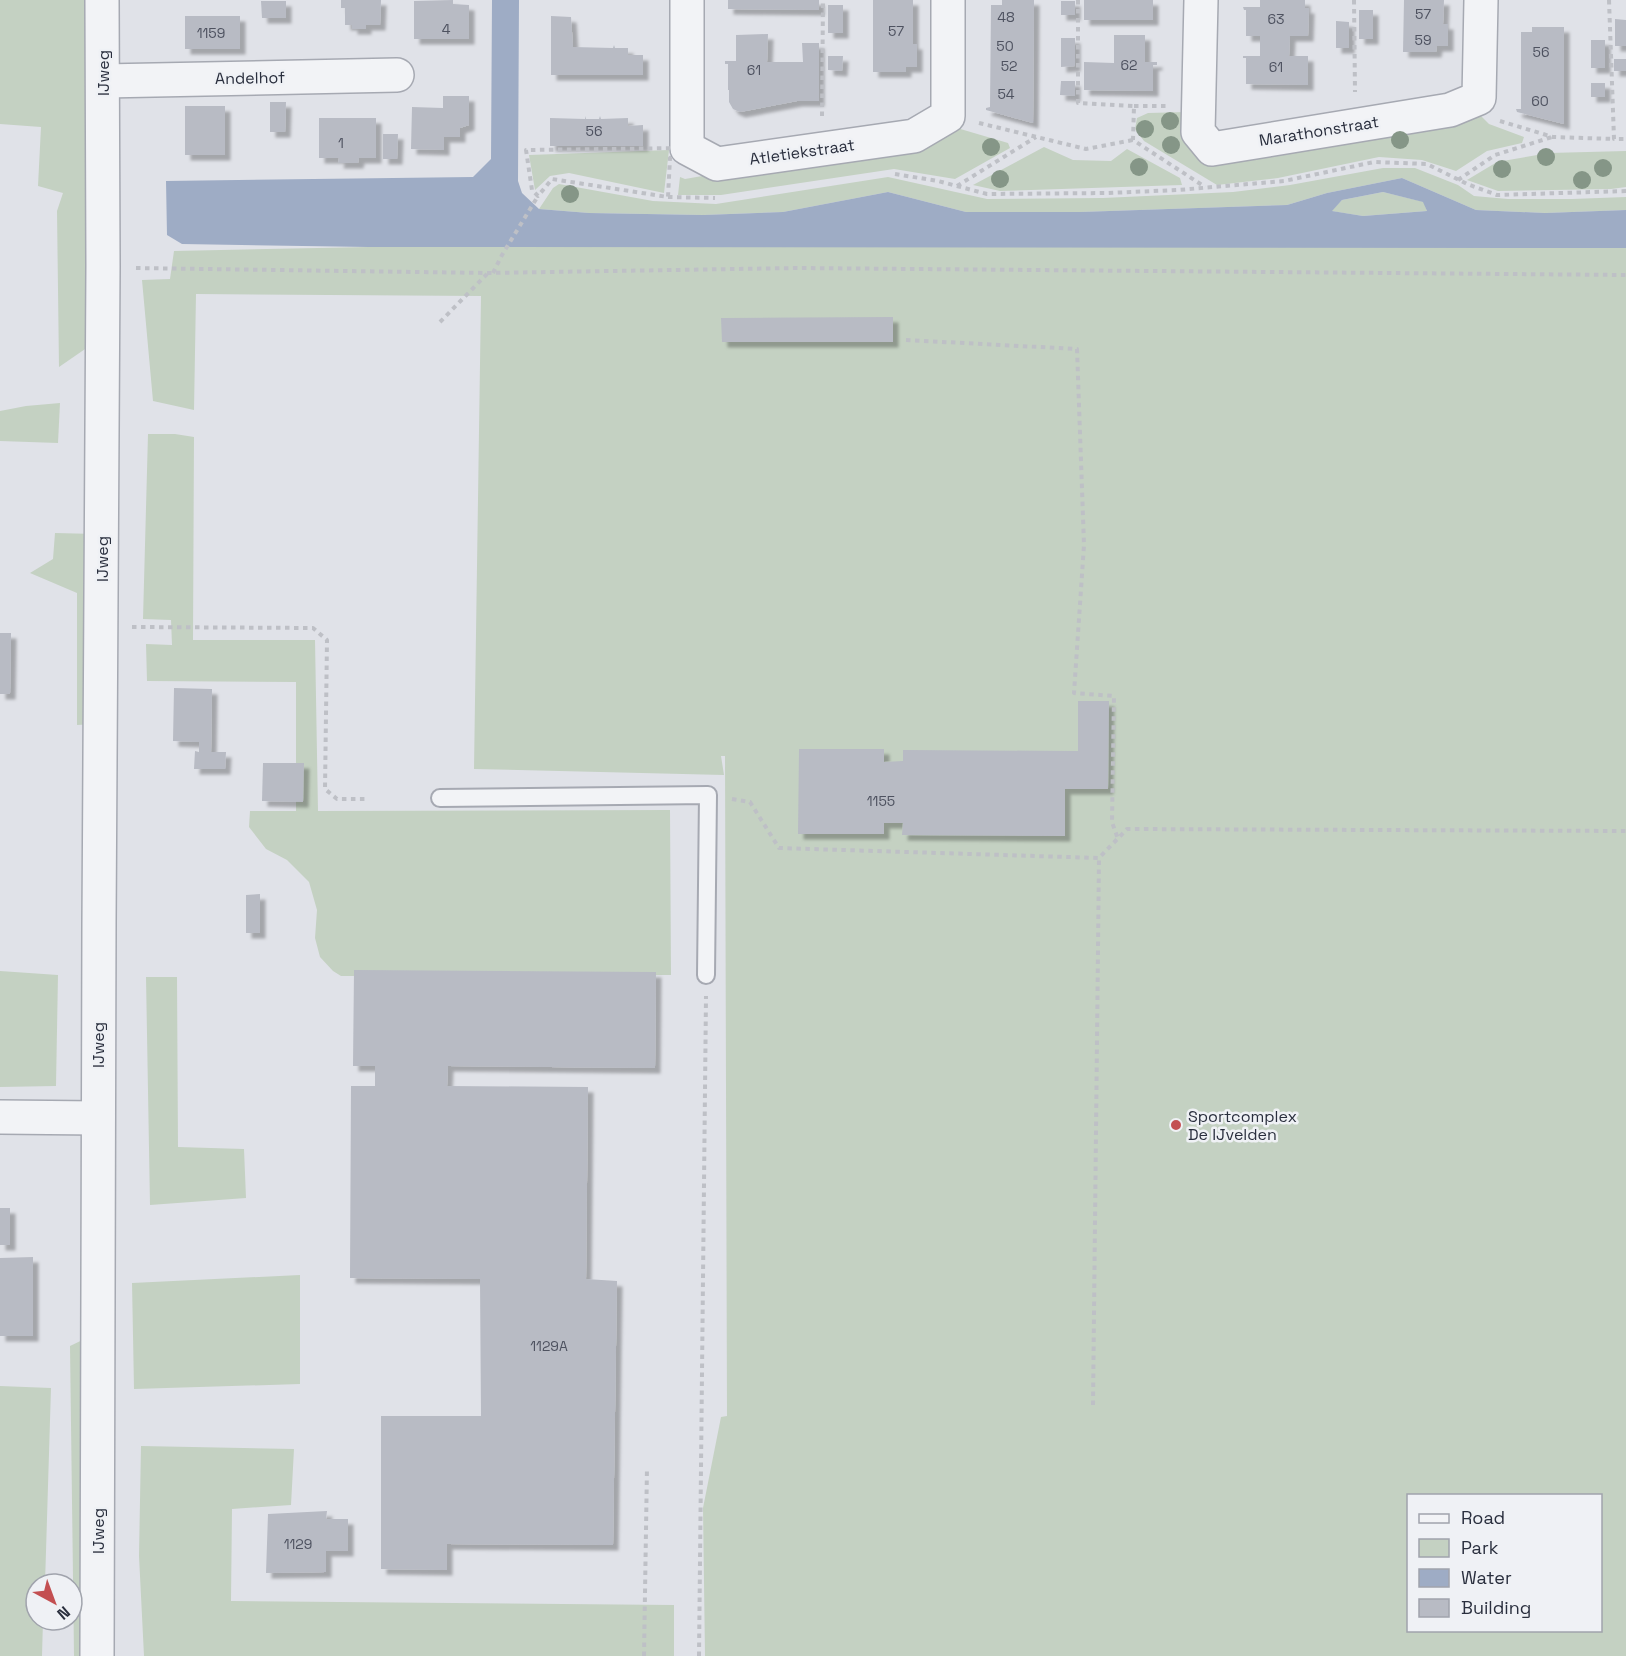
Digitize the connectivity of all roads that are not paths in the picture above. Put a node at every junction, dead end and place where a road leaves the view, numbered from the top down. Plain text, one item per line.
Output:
1 (102, 0) edge
2 (687, 0) edge
3 (948, 0) edge
4 (1201, 0) edge
5 (1482, 0) edge
6 (397, 75) dead end
7 (104, 81) junction
8 (440, 798) dead end
9 (706, 975) road end
10 (0, 1117) edge
11 (98, 1118) junction
12 (98, 1656) edge

1 - 7 street, IJweg
2 - 3 street, Atletiekstraat
4 - 5 street, Marathonstraat
6 - 7 street, Andelhof
7 - 11 street, IJweg
8 - 9 lane
10 - 11 street
11 - 12 street, IJweg

